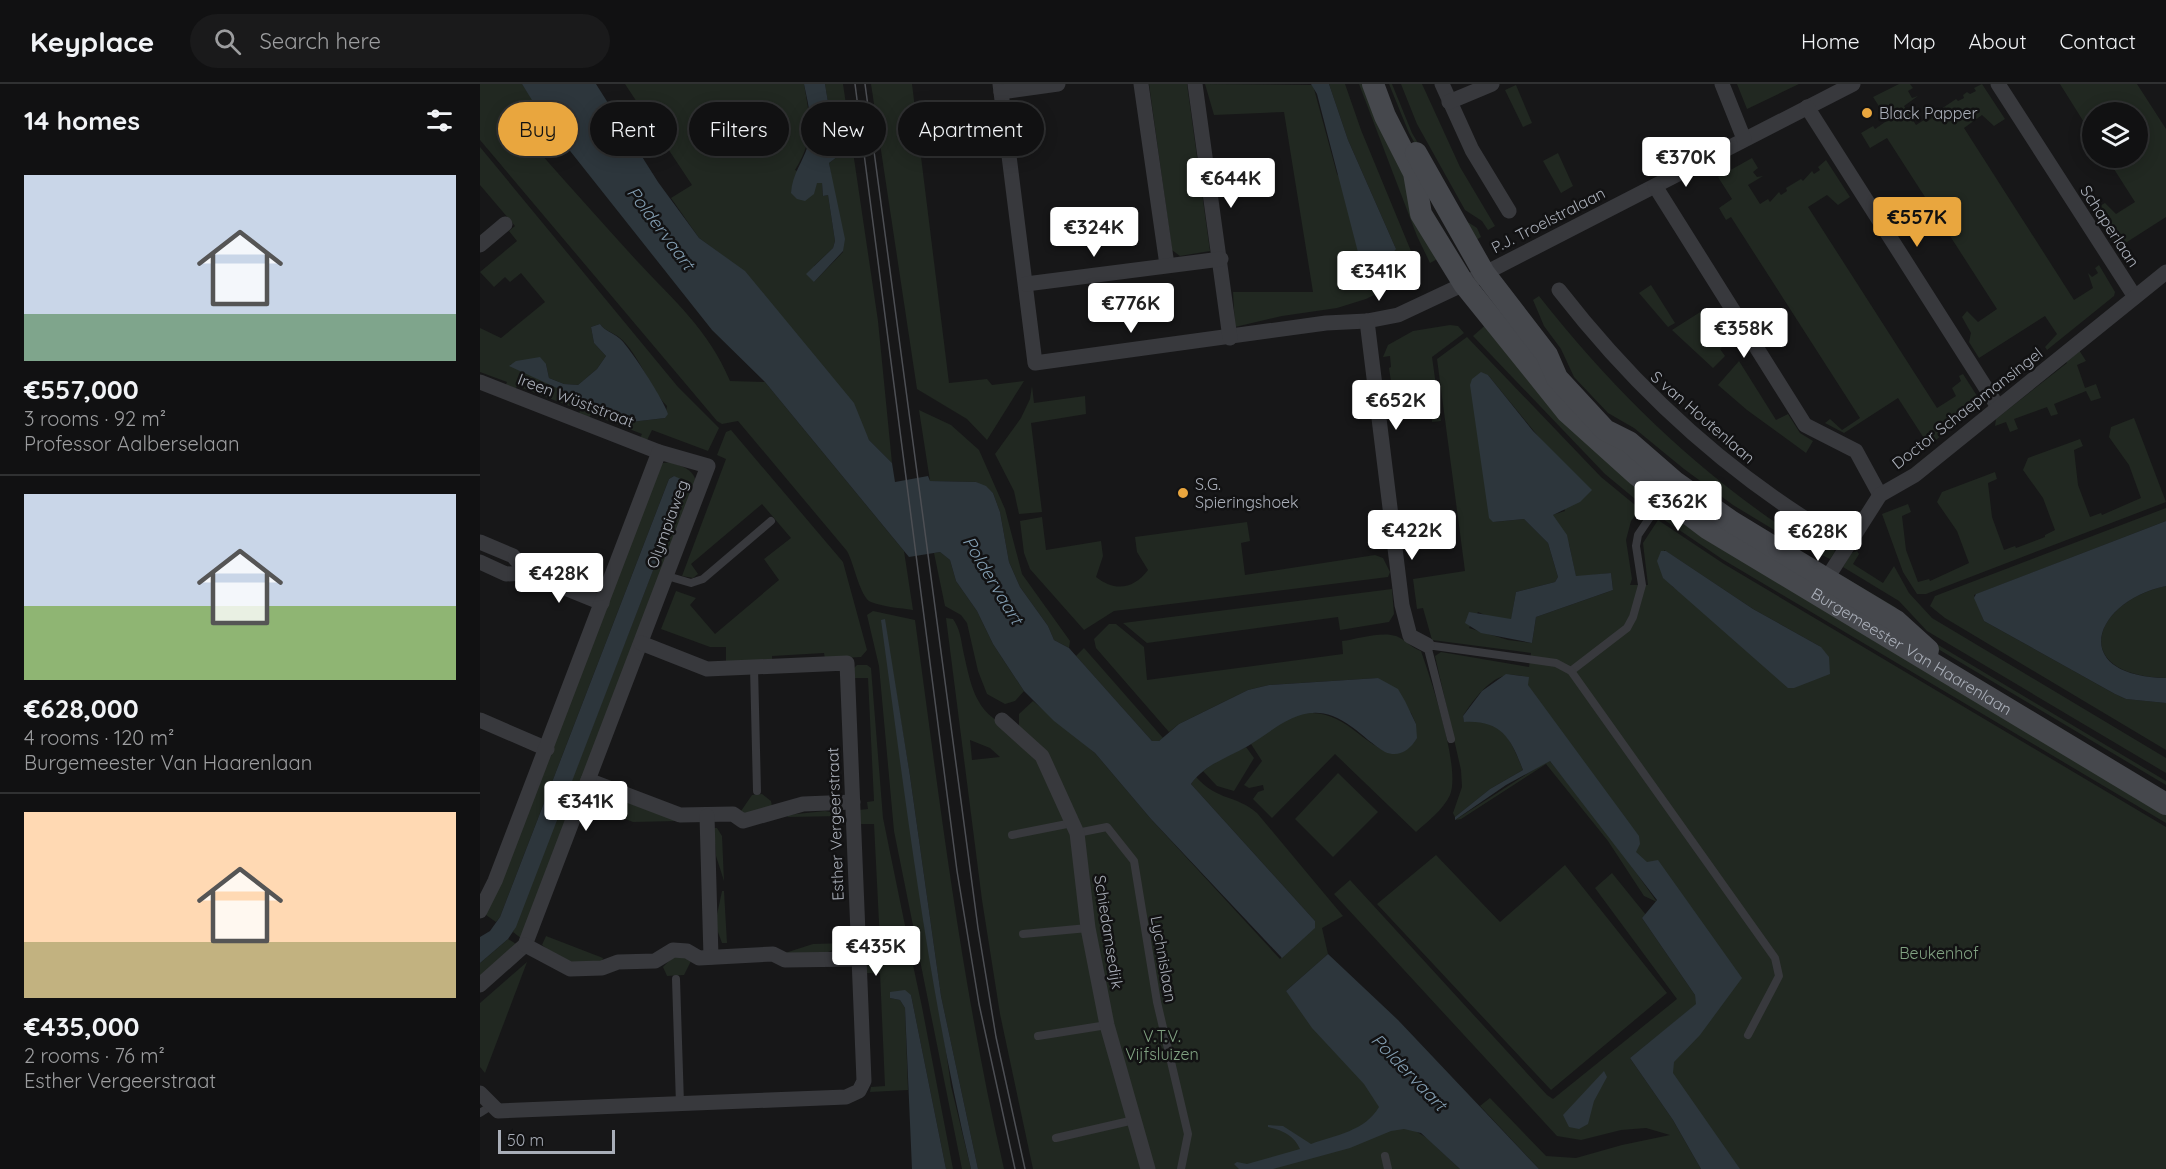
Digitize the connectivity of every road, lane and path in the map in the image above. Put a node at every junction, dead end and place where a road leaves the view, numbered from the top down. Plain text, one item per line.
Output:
1 (1059, 84) edge
2 (1141, 84) edge
3 (1196, 84) edge
4 (1374, 84) edge
5 (1384, 84) edge
6 (1442, 84) edge
7 (1492, 84) edge
8 (1722, 84) edge
9 (1853, 84) edge
10 (1998, 84) edge
11 (1001, 88) edge
12 (1449, 102) junction
13 (1807, 107) junction
14 (1744, 139) junction
15 (1655, 186) junction
16 (1509, 211) dead end
17 (505, 224) dead end
18 (480, 245) edge
19 (1221, 259) junction
20 (1167, 265) junction
21 (2166, 272) edge
22 (1484, 273) junction
23 (1026, 284) junction
24 (1464, 284) junction
25 (1559, 290) dead end
26 (2135, 297) junction
27 (1367, 321) junction
28 (1230, 338) junction
29 (480, 382) edge
30 (1998, 407) junction
31 (659, 452) junction
32 (1670, 489) junction
33 (1880, 495) junction
34 (771, 521) dead end
35 (480, 542) edge
36 (1847, 544) junction
37 (480, 562) edge
38 (528, 573) junction
39 (667, 576) junction
40 (1822, 587) junction
41 (602, 603) junction
42 (641, 643) junction
43 (1427, 645) junction
44 (754, 667) junction
45 (1571, 671) junction
46 (480, 720) edge
47 (1002, 720) dead end
48 (1450, 739) dead end
49 (547, 749) junction
50 (588, 780) junction
51 (757, 791) dead end
52 (2166, 792) edge
53 (852, 802) junction
54 (2166, 804) edge
55 (707, 816) junction
56 (1075, 828) junction
57 (1012, 835) dead end
58 (480, 910) edge
59 (1088, 928) junction
60 (1023, 934) dead end
61 (525, 945) junction
62 (711, 957) junction
63 (859, 958) junction
64 (676, 979) dead end
65 (480, 985) edge
66 (1107, 1025) junction
67 (1748, 1035) dead end
68 (1038, 1036) dead end
69 (480, 1093) edge
70 (680, 1104) junction
71 (486, 1109) edge
72 (1134, 1120) junction
73 (1056, 1138) dead end
74 (1384, 1156) dead end
75 (1148, 1169) edge
76 (1181, 1169) edge
77 (1388, 1169) edge

1 - 11 street
2 - 20 street
3 - 19 street
4 - 24 main road, Burgemeester Van Haarenlaan
5 - 22 main road, Burgemeester Van Haarenlaan
6 - 12 street
7 - 12 street
8 - 14 street
9 - 13 street, P.J. Troelstralaan
10 - 26 street, Schaperlaan
11 - 23 street
12 - 16 street
13 - 14 street, P.J. Troelstralaan
13 - 30 street
14 - 15 street, P.J. Troelstralaan
15 - 22 street, P.J. Troelstralaan
15 - 33 street
17 - 18 street
19 - 20 street
19 - 28 street
20 - 23 street
21 - 26 street, Doctor Schaepmansingel
22 - 24 street
22 - 32 main road, Burgemeester Van Haarenlaan
23 - 28 street
24 - 27 street
24 - 32 main road, Burgemeester Van Haarenlaan
25 - 36 street, S van Houtenlaan
26 - 30 street, Doctor Schaepmansingel
27 - 28 street
27 - 43 street
29 - 31 street, Ireen Wüststraat
30 - 33 street, Doctor Schaepmansingel
31 - 39 street, Olympiaweg
31 - 41 street, Olympiaweg
32 - 40 main road, Burgemeester Van Haarenlaan
32 - 45 lane
33 - 36 street, Doctor Schaepmansingel
34 - 39 lane
35 - 38 street
36 - 40 street, Doctor Schaepmansingel
37 - 38 street
38 - 41 street
39 - 42 street, Olympiaweg
40 - 52 main road, Burgemeester Van Haarenlaan
40 - 54 main road, Burgemeester Van Haarenlaan
41 - 49 street, Olympiaweg
42 - 44 street, Esther Vergeerstraat
42 - 50 street, Olympiaweg
43 - 45 lane
43 - 48 lane
44 - 51 lane
44 - 53 street, Esther Vergeerstraat
45 - 67 lane
46 - 49 street
47 - 56 street, Schiedamsedijk
49 - 58 street, Olympiaweg
50 - 55 street
50 - 61 street, Olympiaweg
53 - 55 street
53 - 63 street, Esther Vergeerstraat
55 - 62 street
56 - 57 lane
56 - 59 street, Schiedamsedijk
56 - 76 lane, Lychnislaan
59 - 60 lane
59 - 66 street, Schiedamsedijk
61 - 62 street
61 - 65 street, Olympiaweg
62 - 63 street
63 - 70 street, Esther Vergeerstraat
64 - 70 lane
66 - 68 lane
66 - 72 street, Schiedamsedijk
69 - 71 street, Esther Vergeerstraat
70 - 71 street, Esther Vergeerstraat
72 - 73 lane
72 - 75 street, Schiedamsedijk
74 - 77 lane

